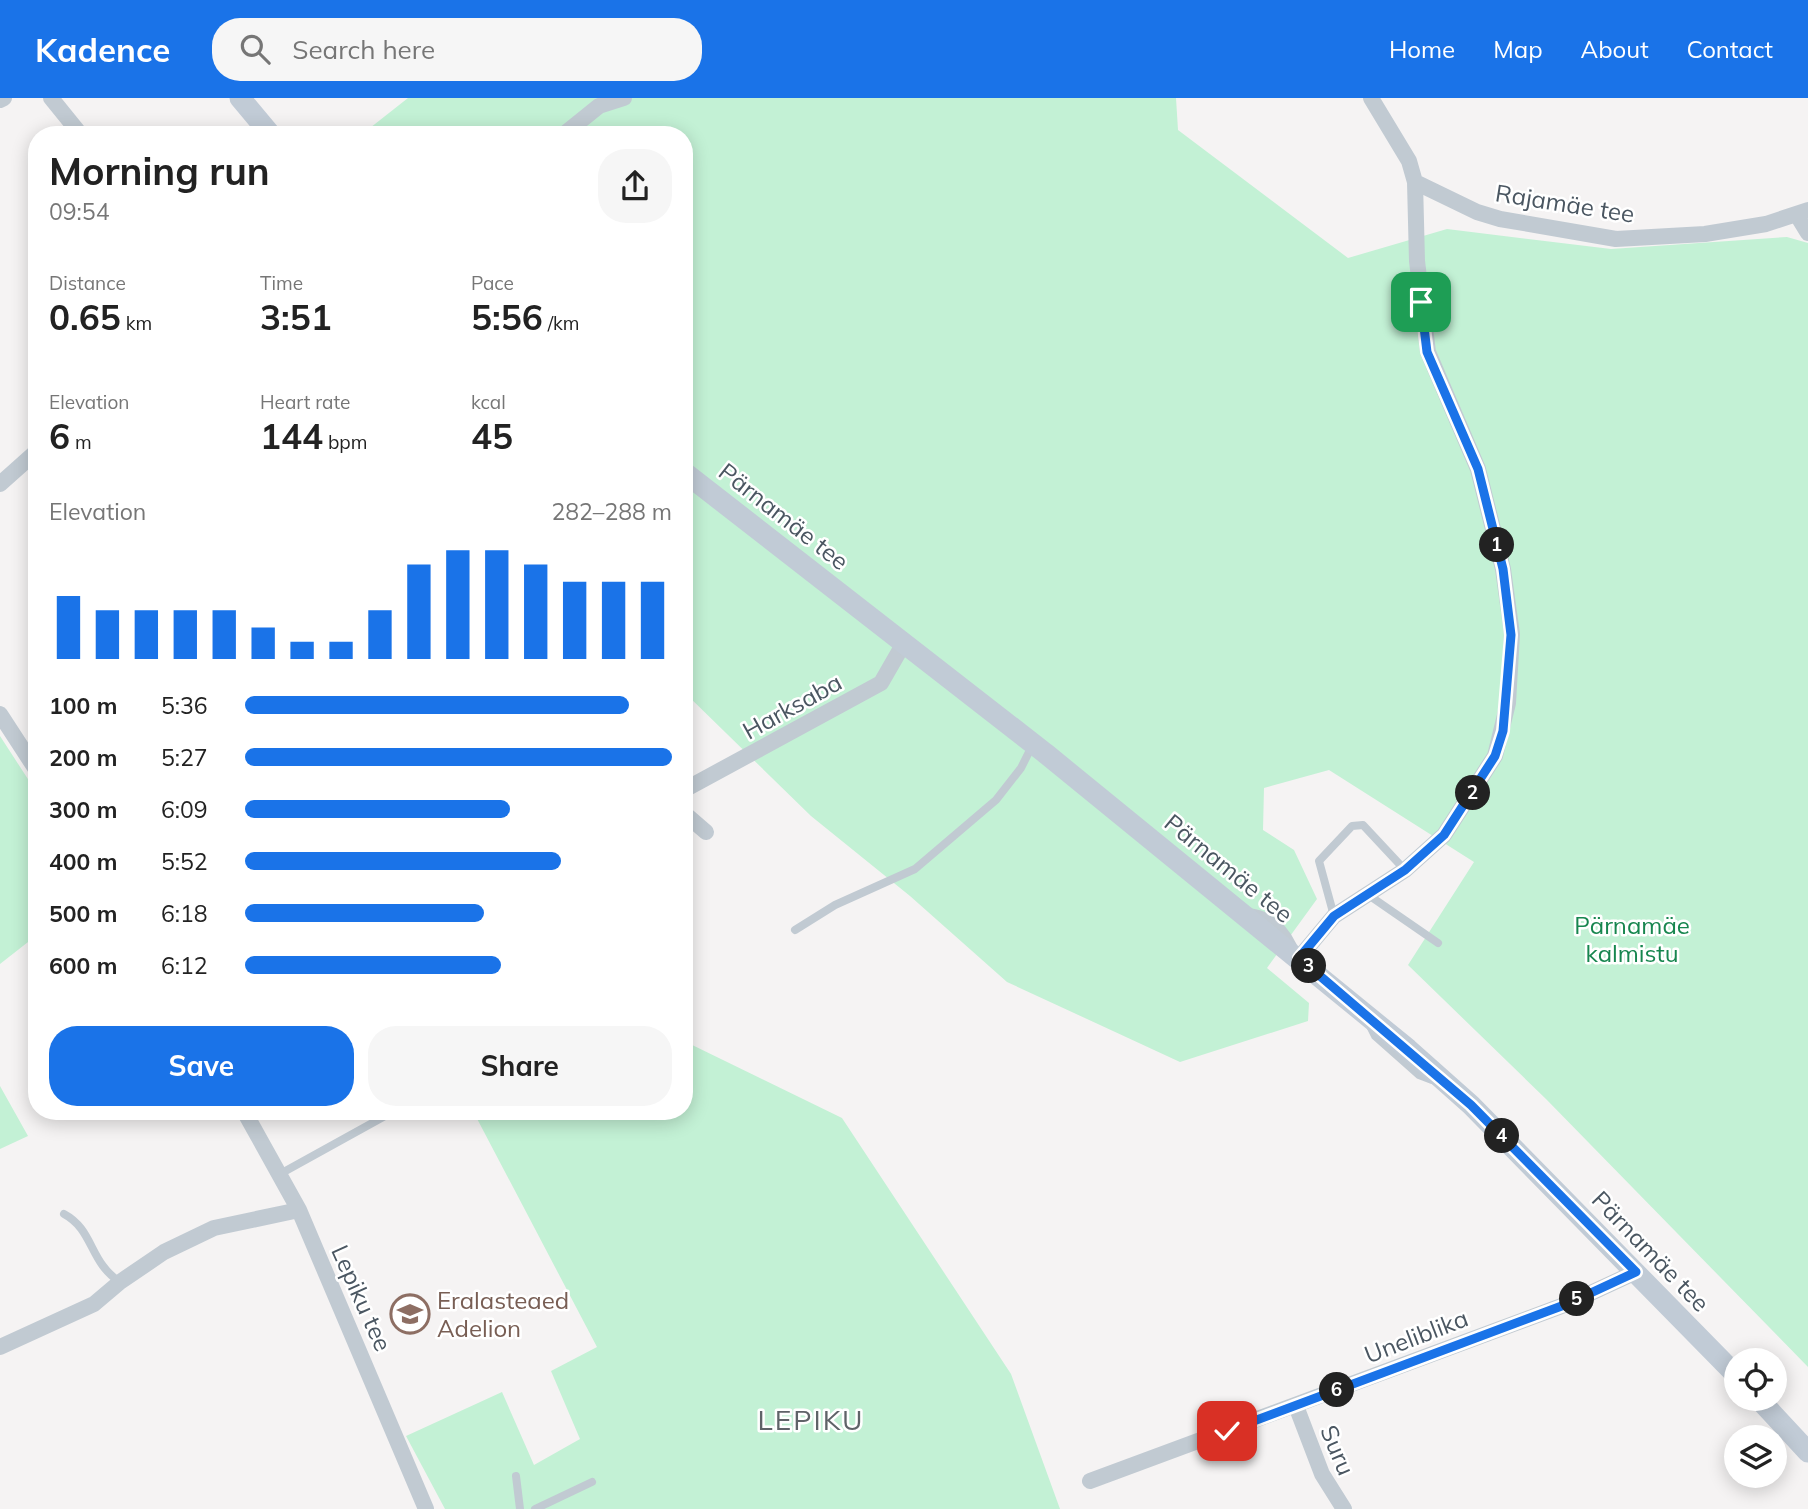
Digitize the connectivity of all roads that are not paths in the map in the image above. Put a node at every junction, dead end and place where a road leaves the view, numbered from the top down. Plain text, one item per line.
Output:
1 (51, 98) edge
2 (240, 98) edge
3 (624, 98) edge
4 (1371, 98) edge
5 (74, 126) edge
6 (263, 126) edge
7 (574, 126) edge
8 (1415, 182) junction
9 (1802, 213) edge
10 (1808, 233) edge
11 (28, 460) edge
12 (693, 479) edge
13 (0, 484) edge
14 (904, 643) junction
15 (0, 714) edge
16 (1033, 744) junction
17 (28, 757) edge
18 (693, 785) edge
19 (693, 821) edge
20 (706, 832) dead end
21 (1405, 870) junction
22 (1367, 894) junction
23 (1334, 916) junction
24 (795, 930) dead end
25 (1438, 943) dead end
26 (1299, 958) junction
27 (249, 1120) edge
28 (378, 1120) edge
29 (280, 1174) junction
30 (299, 1210) junction
31 (64, 1214) dead end
32 (1636, 1272) junction
33 (120, 1282) junction
34 (0, 1347) edge
35 (1724, 1364) edge
36 (1296, 1406) junction
37 (1770, 1411) edge
38 (1808, 1452) edge
39 (516, 1476) dead end
40 (1090, 1481) dead end
41 (592, 1482) dead end
42 (426, 1509) edge
43 (520, 1509) edge
44 (535, 1509) edge
45 (1344, 1509) edge

1 - 5 street
2 - 6 main road
3 - 7 street
4 - 8 street
8 - 9 street, Rajamäe tee
8 - 21 street
9 - 10 street
11 - 13 street
12 - 14 main road, Pärnamäe tee
14 - 16 main road, Pärnamäe tee
14 - 18 street, Harksaba
15 - 17 street
16 - 24 lane
16 - 26 main road, Pärnamäe tee
19 - 20 street
21 - 22 street
21 - 23 lane
22 - 23 street
22 - 25 lane
23 - 26 street
26 - 32 main road, Pärnamäe tee
27 - 29 street, Lepiku tee
28 - 29 lane
29 - 30 street, Lepiku tee
30 - 33 street
30 - 42 street, Lepiku tee
31 - 33 lane
32 - 35 main road, Pärnamäe tee
32 - 36 street, Uneliblika
33 - 34 street
36 - 40 street, Uneliblika
36 - 45 street, Suru
37 - 38 main road
39 - 43 lane
41 - 44 lane

